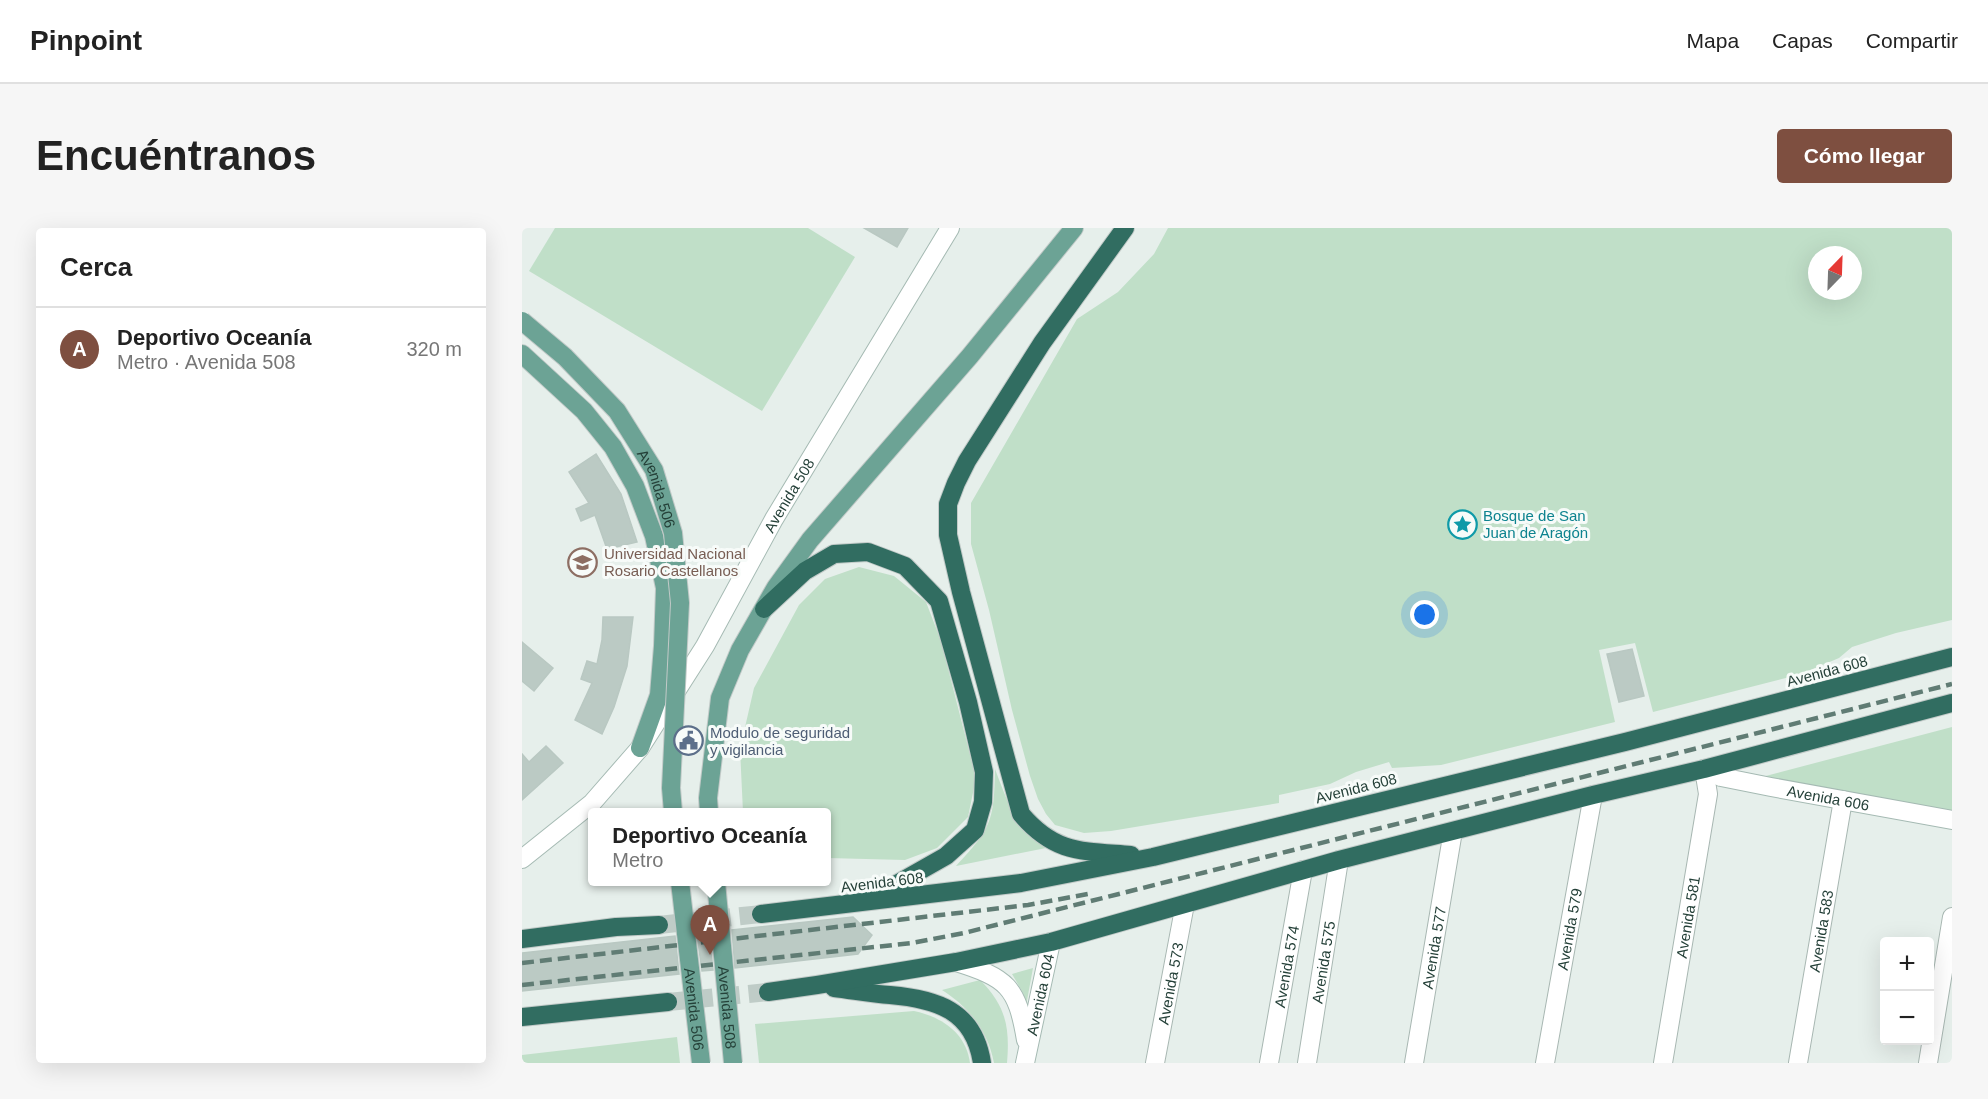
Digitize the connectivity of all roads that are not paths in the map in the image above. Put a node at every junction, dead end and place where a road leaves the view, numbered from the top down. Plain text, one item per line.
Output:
1 (950, 228) edge
2 (1074, 228) edge
3 (1125, 228) edge
4 (522, 321) edge
5 (522, 354) edge
6 (764, 609) junction
7 (1952, 657) edge
8 (1952, 703) edge
9 (640, 748) junction
10 (1704, 769) junction
11 (1593, 795) junction
12 (1843, 800) junction
13 (672, 808) edge
14 (709, 808) edge
15 (1952, 820) edge
16 (1453, 831) junction
17 (1153, 857) junction
18 (522, 859) edge
19 (1339, 860) junction
20 (1303, 870) junction
21 (680, 886) edge
22 (716, 886) edge
23 (863, 903) junction
24 (1185, 904) junction
25 (761, 915) tunnel mouth
26 (1952, 918) edge
27 (659, 925) tunnel mouth
28 (522, 939) edge
29 (1051, 942) junction
30 (956, 962) junction
31 (817, 985) junction
32 (768, 992) tunnel mouth
33 (668, 1002) tunnel mouth
34 (559, 1014) junction
35 (522, 1017) edge
36 (522, 1024) edge
37 (1026, 1055) edge
38 (701, 1063) edge
39 (733, 1063) edge
40 (982, 1063) edge
41 (1155, 1063) edge
42 (1269, 1063) edge
43 (1307, 1063) edge
44 (1414, 1063) edge
45 (1545, 1063) edge
46 (1663, 1063) edge
47 (1798, 1063) edge
48 (1928, 1063) edge

1 - 9 street, Avenida 508
2 - 6 main road
3 - 17 highway
4 - 13 main road, Avenida 506, bridge
5 - 9 main road
6 - 14 main road
6 - 23 highway
7 - 17 highway, Avenida 608
8 - 10 highway
9 - 18 street, Avenida 508
10 - 11 highway
10 - 12 street, Avenida 606
10 - 46 street, Avenida 581
11 - 16 highway
11 - 45 street, Avenida 579
12 - 15 street, Avenida 606
12 - 47 street, Avenida 583
16 - 19 highway
16 - 44 street, Avenida 577
17 - 23 highway, Avenida 608
19 - 20 highway
19 - 43 street, Avenida 575
20 - 24 highway
20 - 42 street, Avenida 574
21 - 38 main road, Avenida 506, bridge
22 - 39 main road, Avenida 508, bridge
23 - 25 highway, Avenida 608
24 - 29 highway
24 - 41 street, Avenida 573
26 - 48 street
27 - 28 highway
29 - 30 highway
29 - 37 street, Avenida 604
30 - 31 highway
30 - 37 street, Avenida 604
31 - 32 highway
31 - 40 highway
33 - 34 highway
34 - 35 highway
34 - 36 highway

